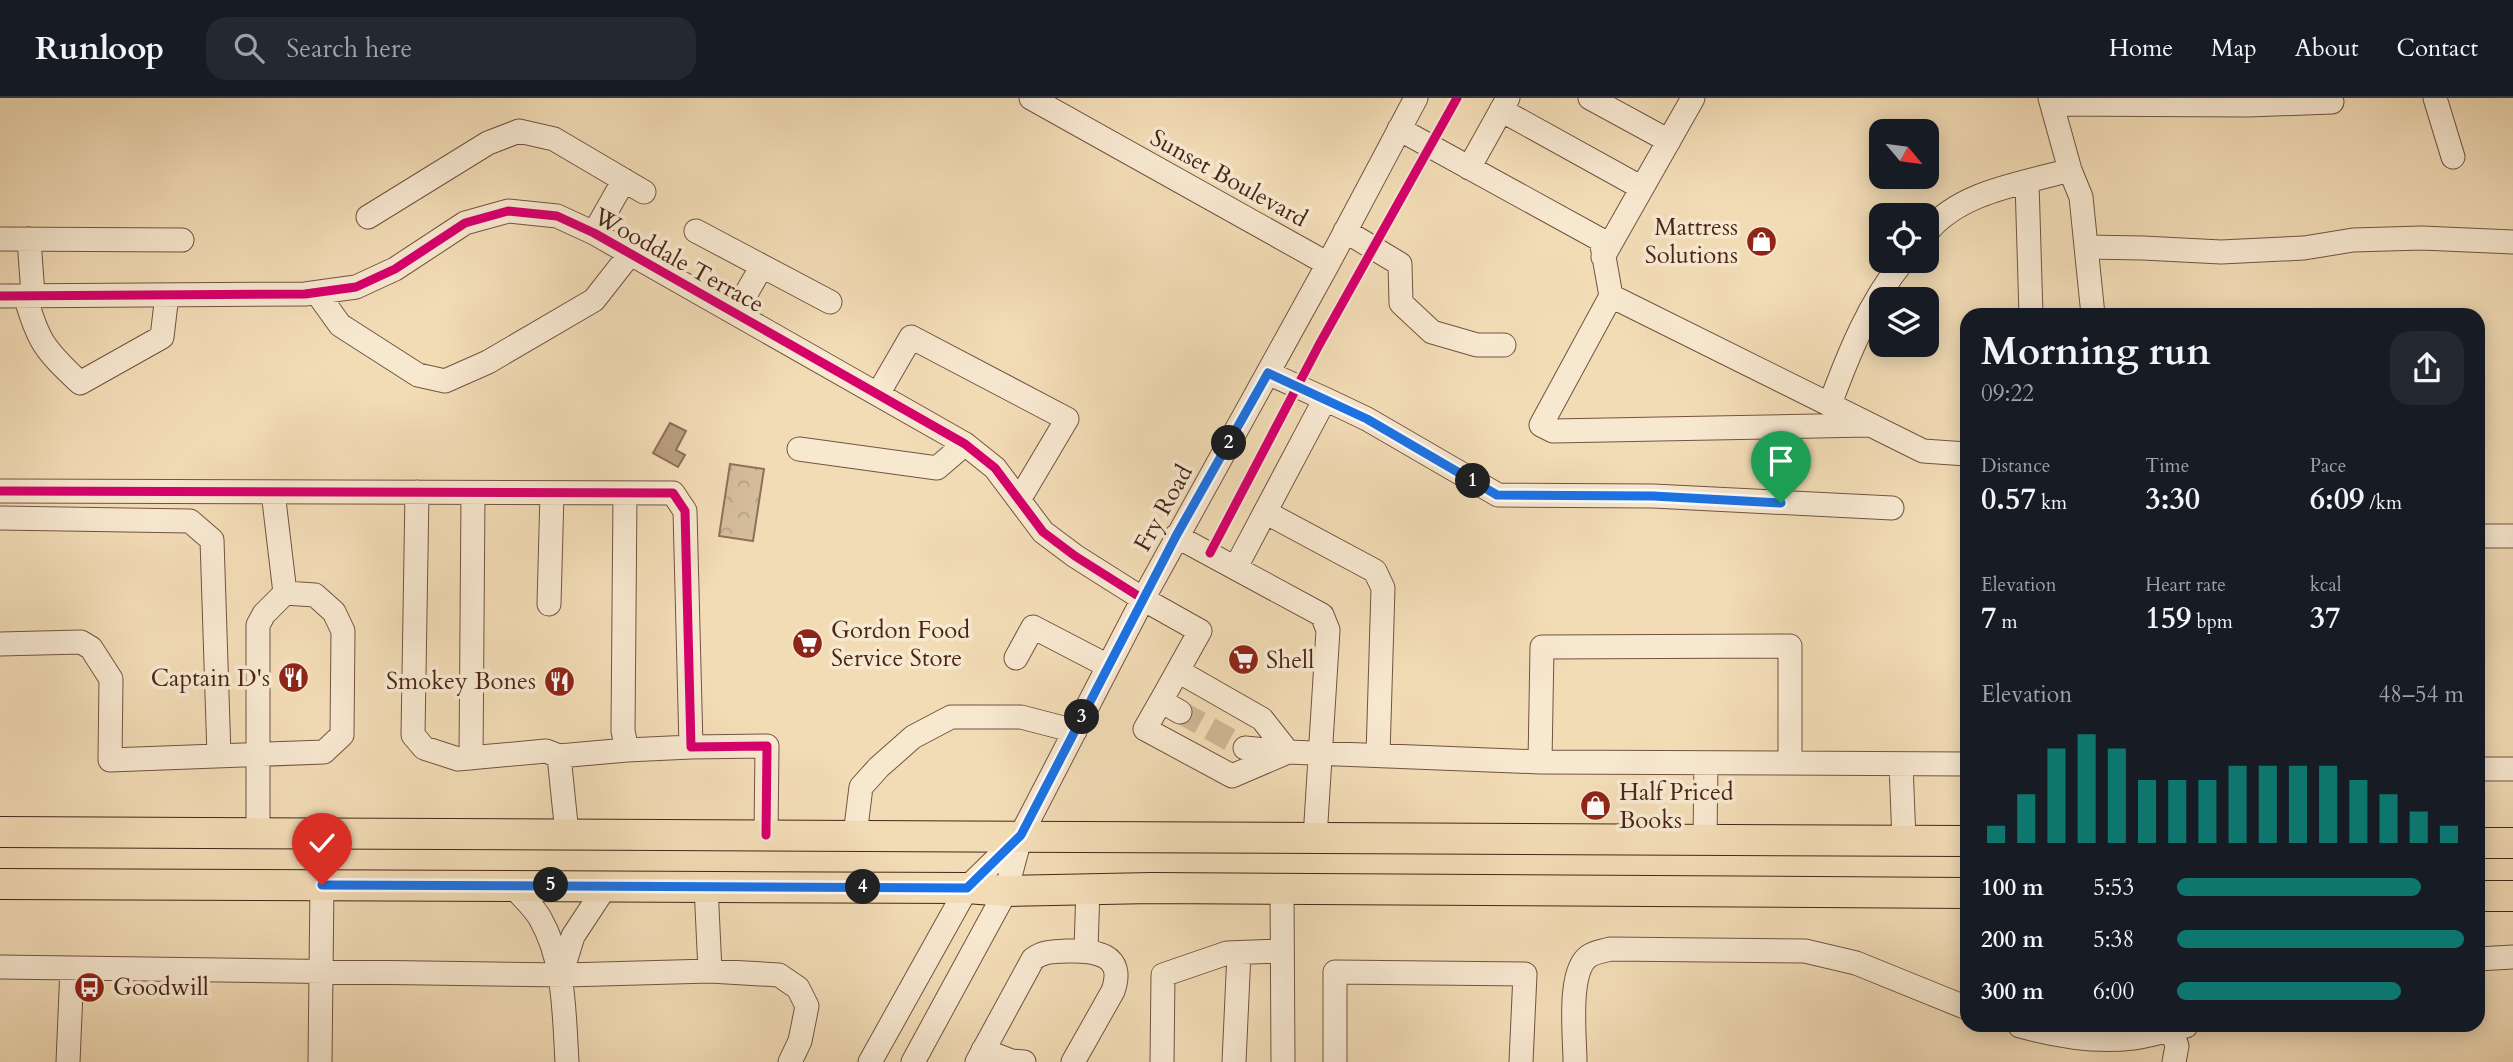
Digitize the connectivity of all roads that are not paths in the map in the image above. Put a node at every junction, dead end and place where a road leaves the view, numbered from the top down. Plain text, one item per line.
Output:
1 (1031, 98) edge
2 (1416, 98) edge
3 (1590, 98) edge
4 (1693, 98) edge
5 (2435, 98) edge
6 (2051, 101) edge
7 (2248, 102) edge
8 (2332, 102) dead end
9 (1504, 104) edge
10 (1399, 129) junction
11 (1669, 141) junction
12 (2453, 157) dead end
13 (1469, 168) junction
14 (2070, 170) junction
15 (624, 180) junction
16 (2027, 182) junction
17 (1642, 188) junction
18 (644, 192) dead end
19 (368, 217) dead end
20 (1939, 219) edge
21 (696, 231) dead end
22 (1345, 231) junction
23 (594, 233) junction
24 (0, 239) edge
25 (29, 239) junction
26 (182, 240) dead end
27 (2513, 242) edge
28 (2086, 247) junction
29 (630, 254) junction
30 (1603, 257) junction
31 (1328, 264) junction
32 (762, 266) junction
33 (1893, 273) edge
34 (317, 293) junction
35 (29, 295) junction
36 (167, 295) junction
37 (0, 296) edge
38 (1611, 296) junction
39 (830, 302) dead end
40 (2031, 308) edge
41 (2092, 308) edge
42 (735, 313) junction
43 (1504, 345) dead end
44 (1268, 373) junction
45 (878, 394) junction
46 (1325, 399) junction
47 (1830, 404) junction
48 (1872, 425) junction
49 (964, 444) junction
50 (799, 449) dead end
51 (1960, 454) edge
52 (0, 491) edge
53 (273, 492) junction
54 (417, 492) junction
55 (473, 493) junction
56 (552, 493) junction
57 (625, 493) junction
58 (1019, 500) junction
59 (1892, 508) dead end
60 (1265, 512) junction
61 (0, 518) edge
62 (1176, 536) junction
63 (2485, 536) edge
64 (2513, 536) edge
65 (1236, 567) junction
66 (285, 593) junction
67 (1143, 599) junction
68 (548, 604) dead end
69 (0, 644) edge
70 (1016, 657) dead end
71 (1108, 666) junction
72 (1178, 671) junction
73 (1075, 731) junction
74 (691, 747) junction
75 (1245, 748) tunnel mouth
76 (627, 750) junction
77 (1288, 751) junction
78 (1321, 753) junction
79 (258, 754) junction
80 (219, 755) junction
81 (1378, 755) junction
82 (559, 756) junction
83 (471, 758) junction
84 (1540, 762) junction
85 (1706, 763) junction
86 (1790, 764) junction
87 (1901, 764) junction
88 (1960, 764) edge
89 (2485, 769) edge
90 (2513, 769) edge
91 (0, 832) edge
92 (258, 833) junction
93 (567, 834) junction
94 (766, 835) junction
95 (855, 835) junction
96 (1021, 835) junction
97 (1315, 838) junction
98 (1705, 840) junction
99 (1904, 841) junction
100 (1960, 841) edge
101 (2485, 843) edge
102 (2513, 843) edge
103 (0, 884) edge
104 (322, 885) junction
105 (512, 885) junction
106 (606, 886) junction
107 (706, 886) junction
108 (967, 888) junction
109 (1088, 888) junction
110 (1282, 888) junction
111 (1006, 891) junction
112 (1960, 893) edge
113 (2485, 896) edge
114 (2513, 896) edge
115 (1086, 950) junction
116 (1282, 951) junction
117 (1240, 953) junction
118 (2513, 957) edge
119 (2485, 959) edge
120 (0, 967) edge
121 (72, 968) junction
122 (322, 970) junction
123 (710, 971) junction
124 (561, 975) junction
125 (1960, 1005) edge
126 (2041, 1032) edge
127 (2080, 1032) edge
128 (2113, 1032) edge
129 (2158, 1032) edge
130 (2178, 1032) edge
131 (980, 1056) edge
132 (68, 1062) edge
133 (320, 1062) edge
134 (567, 1062) edge
135 (790, 1062) edge
136 (870, 1062) edge
137 (913, 1062) edge
138 (1024, 1062) edge
139 (1073, 1062) edge
140 (1162, 1062) edge
141 (1234, 1062) edge
142 (1283, 1062) edge
143 (1335, 1062) edge
144 (1521, 1062) edge
145 (1575, 1062) edge
146 (2174, 1062) edge

1 - 31 street, Sunset Boulevard
2 - 10 street, Fry Road
3 - 11 street
4 - 11 street
5 - 12 street
6 - 7 street
6 - 14 street
7 - 8 street
9 - 13 street
9 - 17 street
10 - 13 street
10 - 22 street, Fry Road
11 - 17 street
13 - 30 street
14 - 16 street
14 - 28 street
15 - 18 street
15 - 19 street
15 - 23 street
16 - 20 street
16 - 40 street
17 - 30 street
21 - 32 street
22 - 31 street, Fry Road
22 - 43 street
23 - 29 street, Wooddale Terrace
23 - 34 street, Wooddale Terrace
24 - 25 street
25 - 26 street
25 - 35 street
27 - 28 street
28 - 41 street
29 - 34 street
29 - 42 street, Wooddale Terrace
30 - 38 street
31 - 44 street, Fry Road
32 - 39 street
32 - 42 street
33 - 47 street
34 - 36 street, Wooddale Terrace
35 - 36 street, Wooddale Terrace
35 - 36 street
35 - 37 street, Wooddale Terrace
38 - 47 street
38 - 48 street
42 - 45 street, Wooddale Terrace
44 - 46 street
44 - 62 street, Fry Road
45 - 49 street, Wooddale Terrace
45 - 58 street
46 - 59 street
46 - 60 street
47 - 48 street
48 - 51 street
49 - 50 street
49 - 58 street, Wooddale Terrace
52 - 53 street
53 - 54 street
53 - 66 street
54 - 55 street
54 - 83 street
55 - 56 street
55 - 83 street
56 - 57 street
56 - 68 street
57 - 74 street
57 - 76 street
58 - 67 street, Wooddale Terrace
60 - 65 street
60 - 81 street
61 - 80 street
62 - 65 street
62 - 67 street, Fry Road
63 - 64 street
65 - 78 street
66 - 79 street
66 - 79 street
67 - 71 street, Fry Road
67 - 72 street, Wooddale Terrace
69 - 80 street
70 - 71 street
71 - 73 street, Fry Road
72 - 77 street
72 - 77 street
73 - 95 street
73 - 96 street, Fry Road
74 - 76 street
74 - 94 street
75 - 77 street
76 - 82 street
77 - 78 street
78 - 81 street
78 - 97 street
79 - 80 street
79 - 92 street
81 - 84 street
82 - 83 street
82 - 93 street
84 - 85 street
84 - 86 street
85 - 86 street
85 - 98 street
86 - 87 street
87 - 88 street
87 - 99 street
89 - 90 street
91 - 92 main road
92 - 93 main road
93 - 94 main road
94 - 95 main road
95 - 96 main road
96 - 97 main road
96 - 108 street, Fry Road
96 - 111 street, Fry Road
97 - 98 main road
98 - 99 main road
99 - 100 main road
101 - 102 main road
103 - 104 main road
104 - 105 main road
104 - 122 street
105 - 106 main road
105 - 124 street
106 - 107 main road
106 - 124 street
107 - 108 main road
107 - 123 street
108 - 111 main road
108 - 136 street, Fry Road
109 - 110 main road
109 - 111 main road
109 - 115 street
110 - 112 main road
110 - 116 street
111 - 137 street, Fry Road
113 - 114 main road
115 - 131 street
115 - 139 street
116 - 117 street
116 - 142 street
117 - 140 street
117 - 141 street
118 - 119 street
120 - 121 street
121 - 122 street
121 - 132 street
122 - 124 street
122 - 133 street
123 - 124 street
123 - 135 street
124 - 134 street
125 - 145 street
126 - 127 street
127 - 128 street
128 - 129 street
130 - 146 street
131 - 138 street
143 - 144 street

